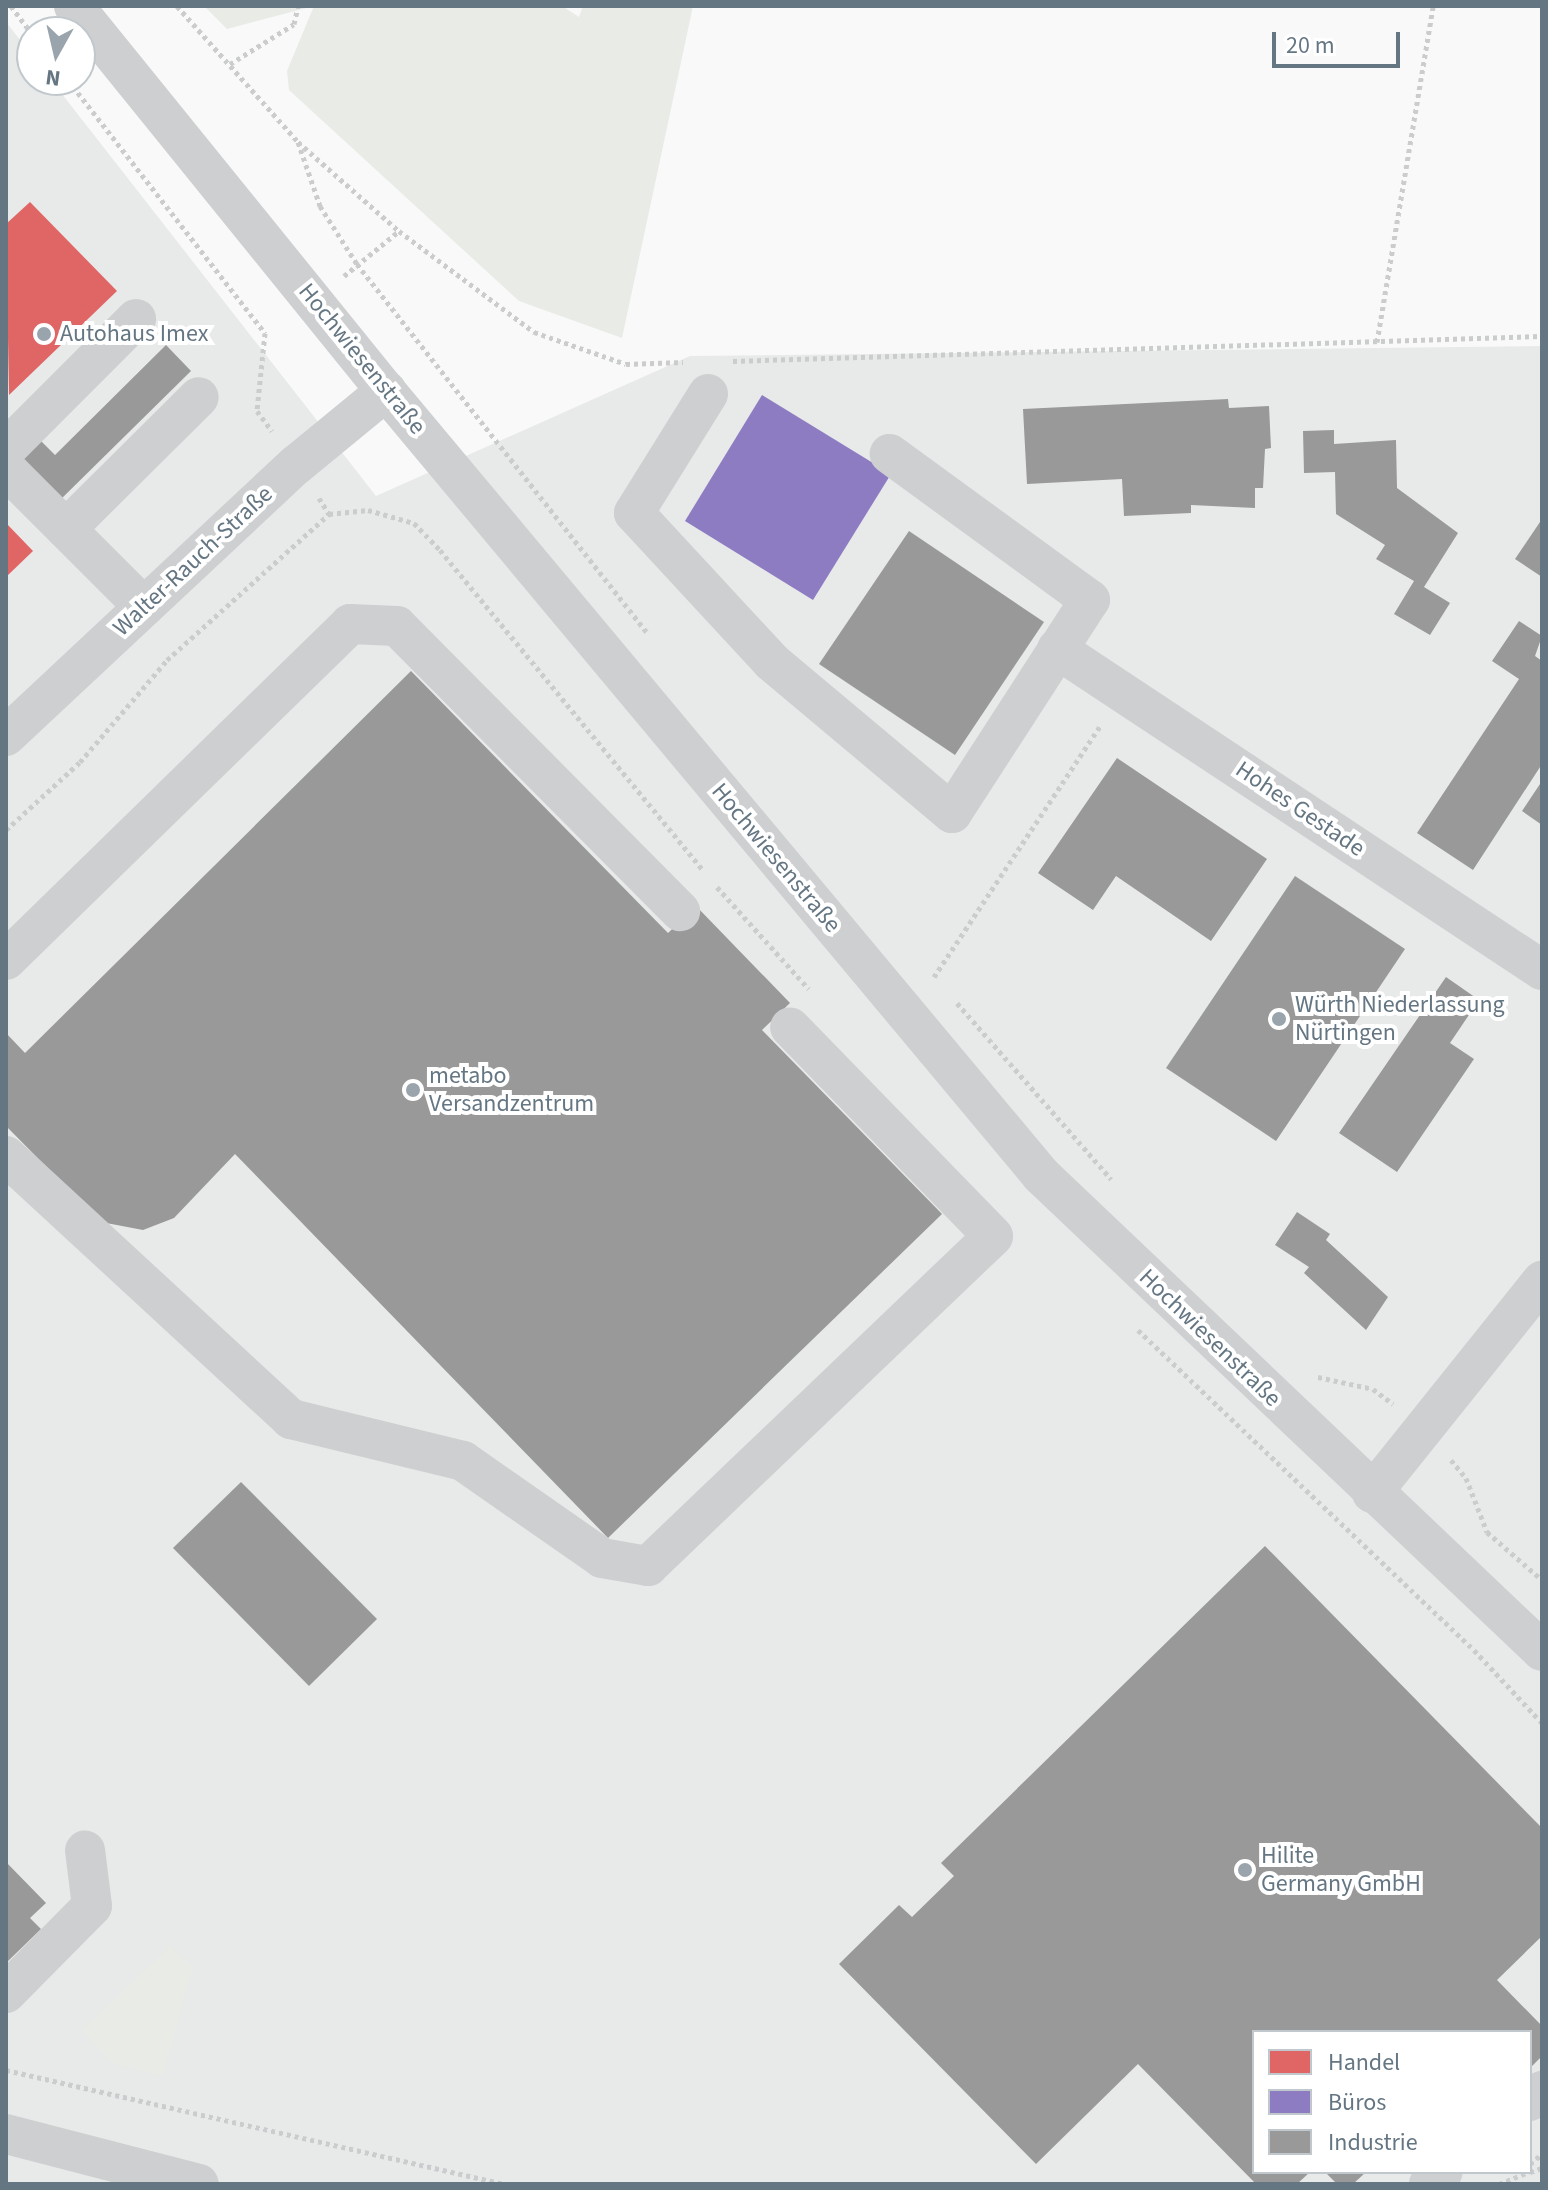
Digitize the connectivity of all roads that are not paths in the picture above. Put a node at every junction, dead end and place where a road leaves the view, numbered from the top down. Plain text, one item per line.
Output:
1 (74, 6) edge
2 (136, 319) dead end
3 (707, 372) road end
4 (386, 391) junction
5 (199, 397) dead end
6 (6, 449) edge
7 (890, 454) dead end
8 (6, 469) edge
9 (66, 529) junction
10 (144, 607) junction
11 (1057, 649) junction
12 (6, 736) edge
13 (680, 911) dead end
14 (6, 960) edge
15 (1542, 970) edge
16 (790, 1027) dead end
17 (6, 1156) edge
18 (1542, 1281) edge
19 (1372, 1493) junction
20 (1542, 1651) edge
21 (85, 1850) dead end
22 (6, 1993) edge
23 (6, 2134) edge
24 (199, 2184) edge

1 - 4 street, Hochwiesenstraße
2 - 6 street
3 - 11 street
4 - 10 street, Walter-Rauch-Straße
4 - 19 street, Hochwiesenstraße
5 - 9 street
7 - 11 street
8 - 9 street
9 - 10 street
10 - 12 street, Walter-Rauch-Straße
11 - 15 street, Hohes Gestade
13 - 14 street
16 - 17 street
18 - 19 street
19 - 20 street, Hochwiesenstraße
21 - 22 street
23 - 24 street

